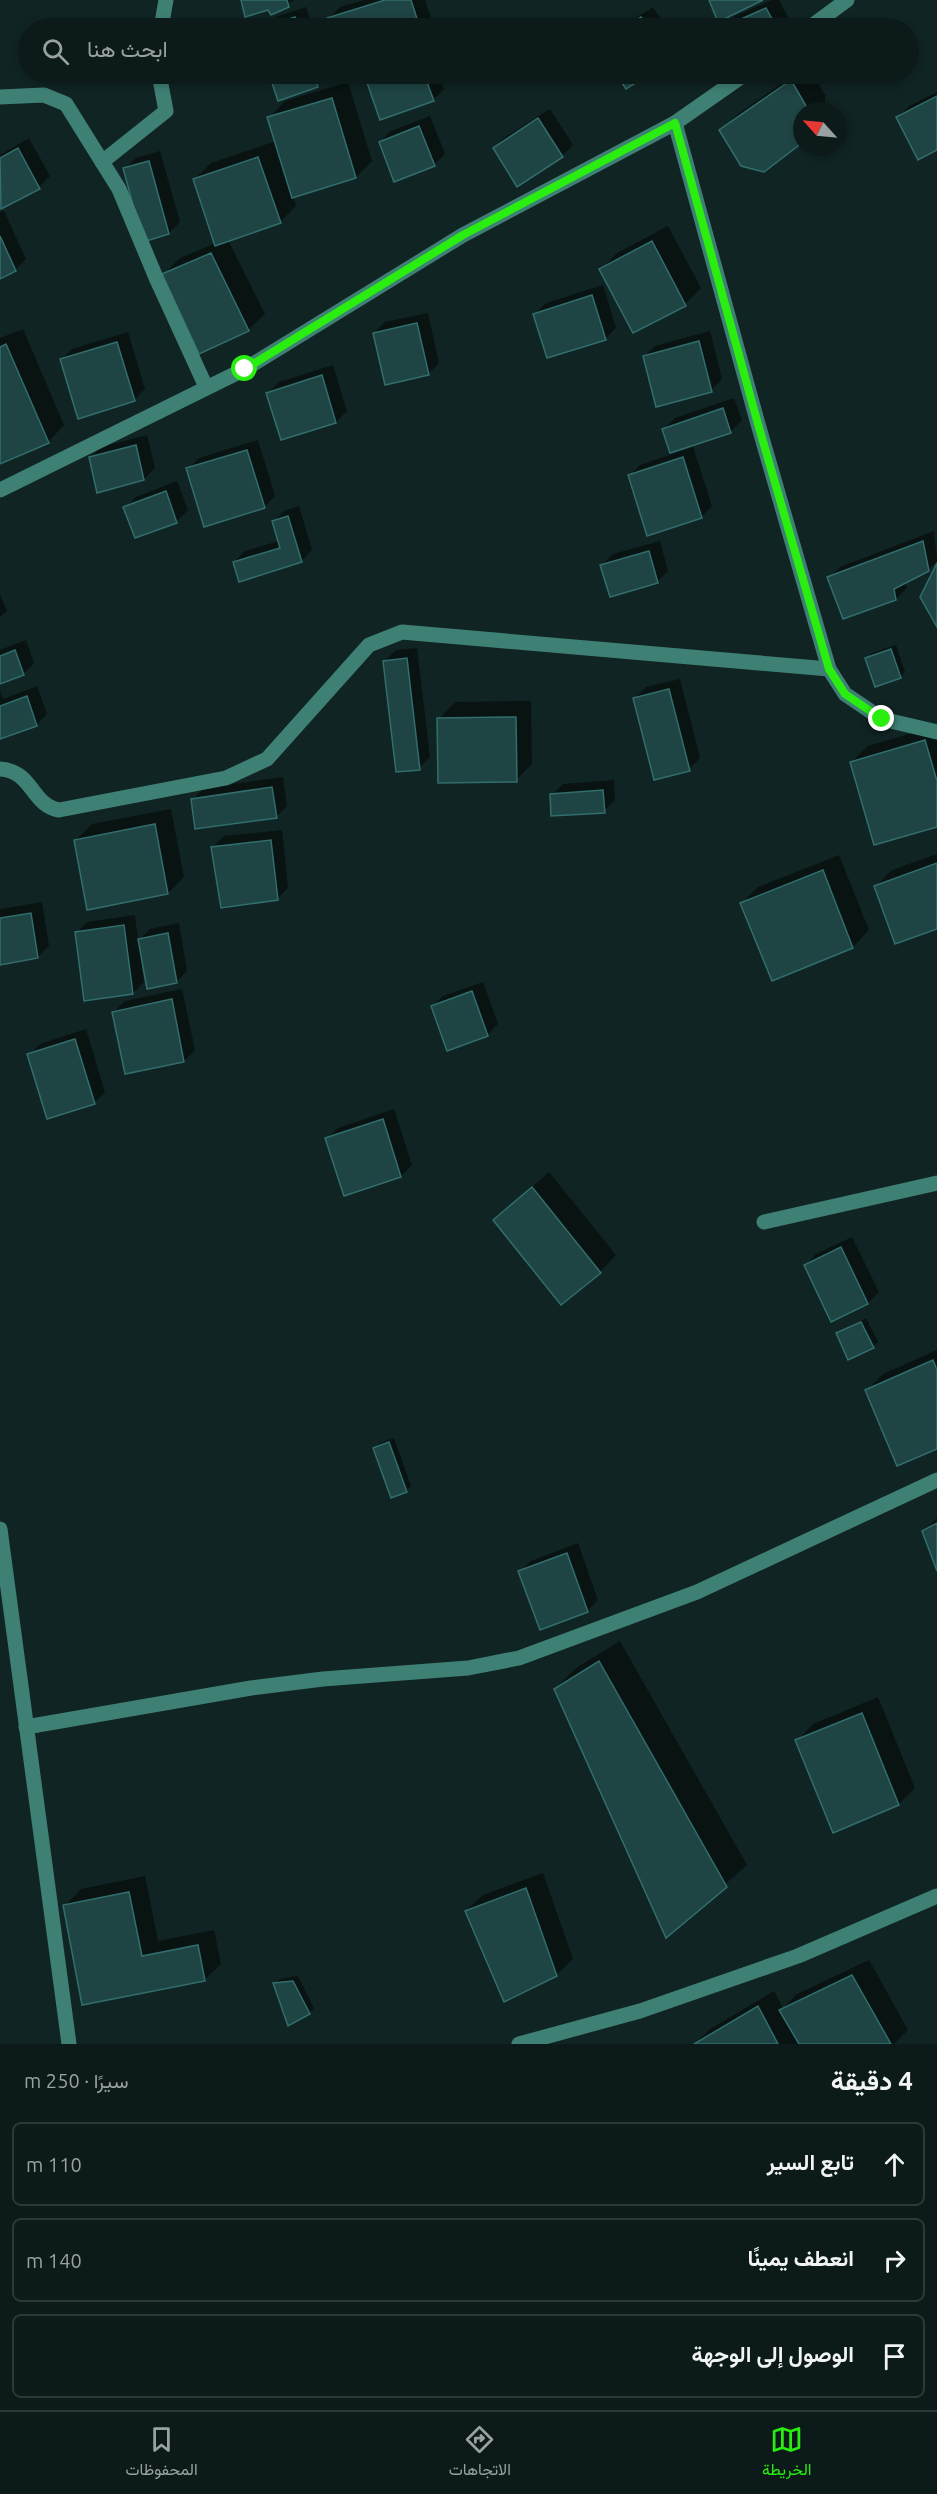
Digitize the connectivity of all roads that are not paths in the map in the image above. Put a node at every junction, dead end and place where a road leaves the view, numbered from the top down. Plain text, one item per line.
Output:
1 (166, 0) edge
2 (847, 0) edge
3 (163, 18) edge
4 (823, 18) edge
5 (161, 84) edge
6 (731, 84) edge
7 (0, 97) edge
8 (675, 123) junction
9 (102, 162) junction
10 (206, 387) junction
11 (0, 490) edge
12 (829, 669) junction
13 (937, 732) edge
14 (0, 769) edge
15 (937, 1183) edge
16 (764, 1222) dead end
17 (937, 1480) edge
18 (0, 1528) edge
19 (26, 1727) junction
20 (937, 1896) edge
21 (69, 2044) edge
22 (519, 2044) edge

1 - 3 street
2 - 4 street
5 - 9 street
6 - 8 street
7 - 9 street
8 - 10 street
8 - 12 street
9 - 10 street
10 - 11 street
12 - 13 street
12 - 14 street
15 - 16 street
17 - 19 street
18 - 19 street
19 - 21 street
20 - 22 street

